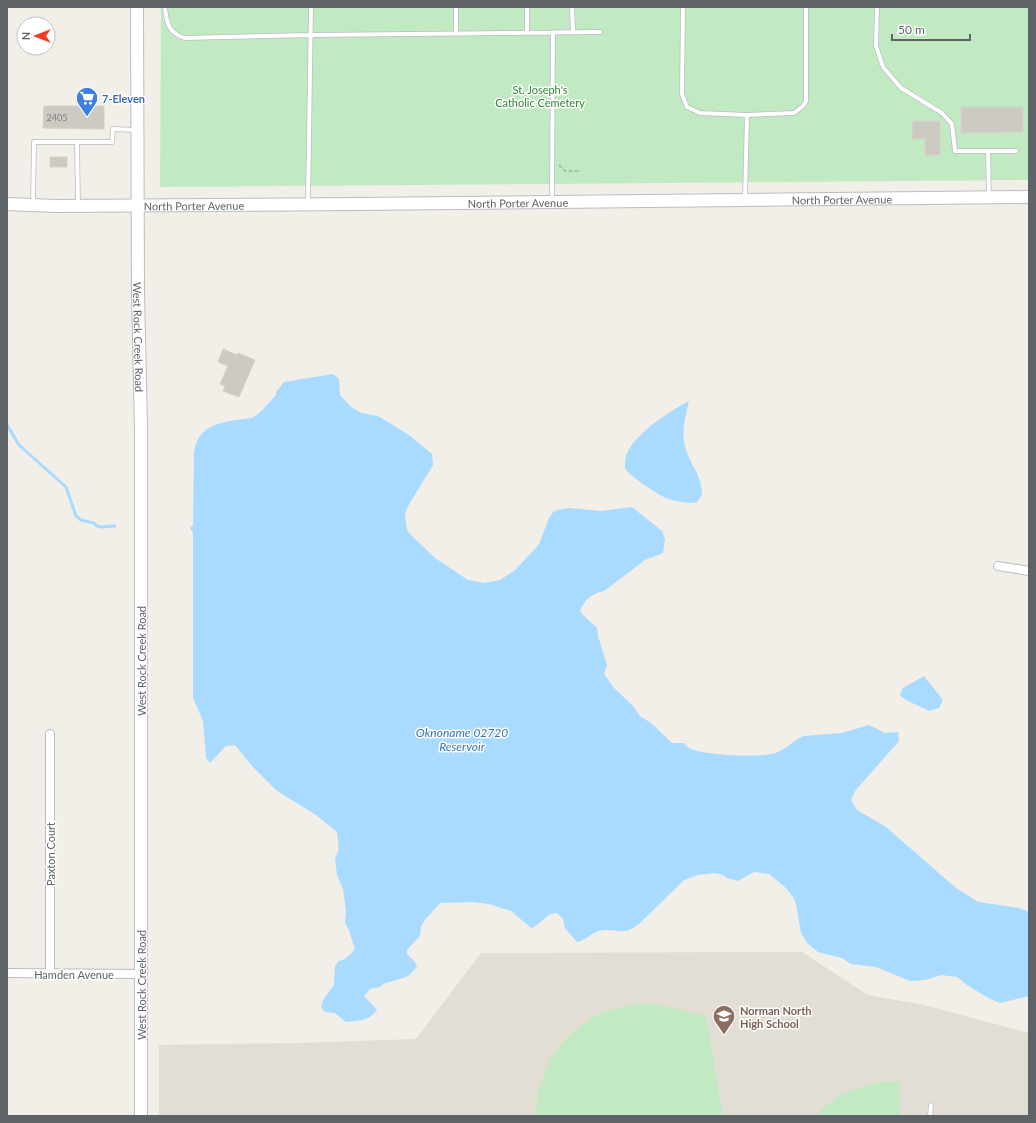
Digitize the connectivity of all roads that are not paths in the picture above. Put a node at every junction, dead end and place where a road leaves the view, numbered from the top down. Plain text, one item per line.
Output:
1 (138, 7) edge
2 (165, 7) edge
3 (311, 7) edge
4 (456, 7) edge
5 (527, 7) edge
6 (572, 7) edge
7 (683, 7) edge
8 (806, 7) edge
9 (877, 7) edge
10 (527, 32) junction
11 (553, 32) junction
12 (573, 32) junction
13 (600, 32) dead end
14 (456, 33) junction
15 (311, 35) junction
16 (747, 115) junction
17 (138, 130) junction
18 (77, 142) junction
19 (988, 151) junction
20 (1016, 151) dead end
21 (989, 197) junction
22 (1029, 197) edge
23 (745, 200) junction
24 (552, 202) junction
25 (7, 204) edge
26 (308, 204) junction
27 (33, 205) junction
28 (138, 205) junction
29 (78, 206) junction
30 (998, 566) dead end
31 (1029, 571) edge
32 (50, 734) dead end
33 (7, 974) edge
34 (50, 974) junction
35 (141, 974) junction
36 (930, 1105) dead end
37 (141, 1116) edge
38 (930, 1116) edge

1 - 17 main road, West Rock Creek Road
2 - 15 lane
3 - 15 lane
4 - 14 lane
5 - 10 lane
6 - 12 lane
7 - 16 lane
8 - 16 lane
9 - 19 lane
10 - 11 lane
10 - 14 lane
11 - 12 lane
11 - 24 lane
12 - 13 lane
14 - 15 lane
15 - 26 lane
16 - 23 lane
17 - 18 lane
17 - 28 main road, West Rock Creek Road
18 - 27 lane
18 - 29 lane
19 - 20 lane
19 - 21 lane
21 - 22 main road, North Porter Avenue
21 - 23 main road, North Porter Avenue
23 - 24 main road, North Porter Avenue
24 - 26 main road, North Porter Avenue
25 - 27 main road, North Porter Avenue
26 - 28 main road, North Porter Avenue
27 - 29 main road, North Porter Avenue
28 - 29 main road, North Porter Avenue
28 - 35 main road, West Rock Creek Road
30 - 31 street
32 - 34 street, Paxton Court
33 - 34 street, Hamden Avenue
34 - 35 street, Hamden Avenue
35 - 37 main road, West Rock Creek Road
36 - 38 lane

